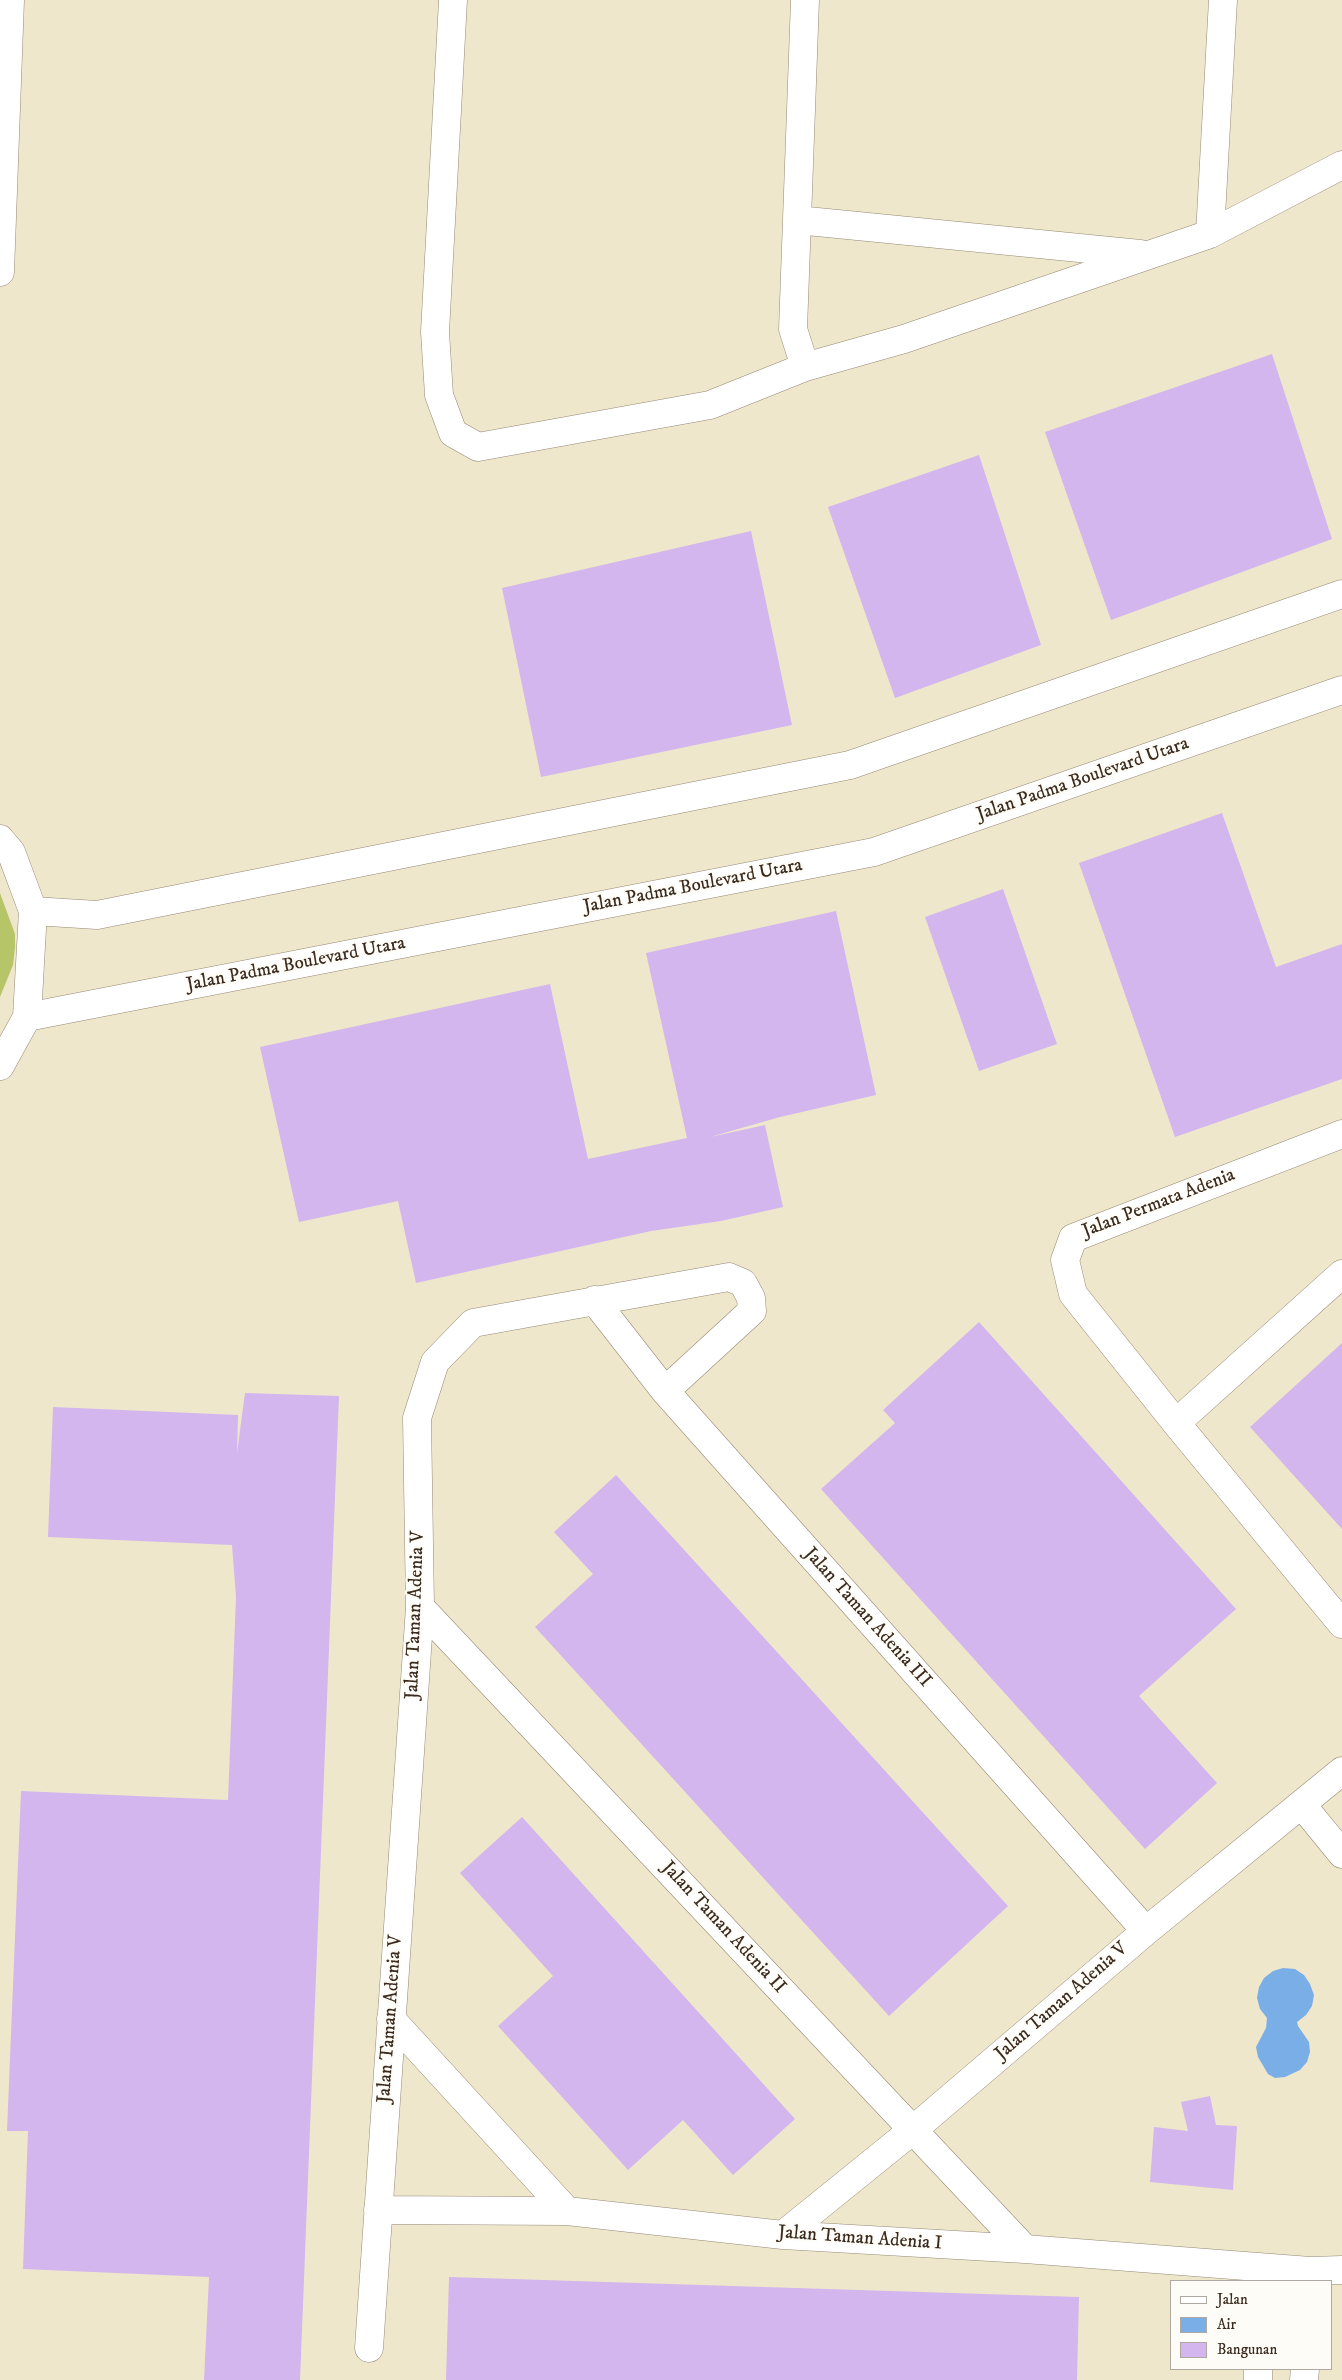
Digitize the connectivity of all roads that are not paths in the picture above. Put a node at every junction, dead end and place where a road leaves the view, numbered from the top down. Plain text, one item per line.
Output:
1 (10, 0) edge
2 (453, 0) edge
3 (806, 0) edge
4 (1222, 0) edge
5 (1342, 165) edge
6 (797, 220) junction
7 (1210, 234) junction
8 (1149, 255) junction
9 (0, 272) edge
10 (805, 367) junction
11 (1342, 594) edge
12 (1342, 690) edge
13 (0, 839) edge
14 (34, 911) junction
15 (27, 1017) junction
16 (0, 1066) edge
17 (1342, 1134) edge
18 (1342, 1274) edge
19 (594, 1300) junction
20 (665, 1391) junction
21 (1176, 1423) junction
22 (420, 1608) junction
23 (1342, 1624) edge
24 (1342, 1771) edge
25 (1302, 1805) junction
26 (1342, 1854) edge
27 (1146, 1931) junction
28 (391, 2019) junction
29 (914, 2129) junction
30 (378, 2210) junction
31 (567, 2211) junction
32 (783, 2235) junction
33 (1025, 2249) junction
34 (1342, 2270) edge
35 (1263, 2274) edge
36 (1310, 2276) edge
37 (369, 2348) dead end

1 - 9 street
2 - 10 street
3 - 6 street
4 - 7 street
5 - 7 street
6 - 8 street
6 - 10 street
7 - 8 street
8 - 10 street
11 - 14 street
12 - 15 street, Jalan Padma Boulevard Utara
13 - 14 street
14 - 15 street
15 - 16 street
17 - 21 street, Jalan Permata Adenia
18 - 21 street
19 - 20 street, Jalan Taman Adenia III
19 - 20 street, Jalan Taman Adenia V
19 - 22 street, Jalan Taman Adenia V
20 - 27 street, Jalan Taman Adenia III
21 - 23 street, Jalan Permata Adenia
22 - 28 street, Jalan Taman Adenia V
22 - 29 street, Jalan Taman Adenia II
24 - 25 street, Jalan Taman Adenia V
25 - 26 street
25 - 27 street, Jalan Taman Adenia V
27 - 29 street, Jalan Taman Adenia V
28 - 30 street, Jalan Taman Adenia V
28 - 31 street
29 - 32 street, Jalan Taman Adenia V
29 - 33 street, Jalan Taman Adenia II
30 - 31 street, Jalan Taman Adenia I
30 - 37 street, Jalan Taman Adenia V
31 - 32 street, Jalan Taman Adenia I
32 - 33 street, Jalan Taman Adenia I
33 - 35 street, Jalan Taman Adenia I
34 - 36 street, Jalan Taman Adenia I
35 - 36 street, Jalan Taman Adenia I

